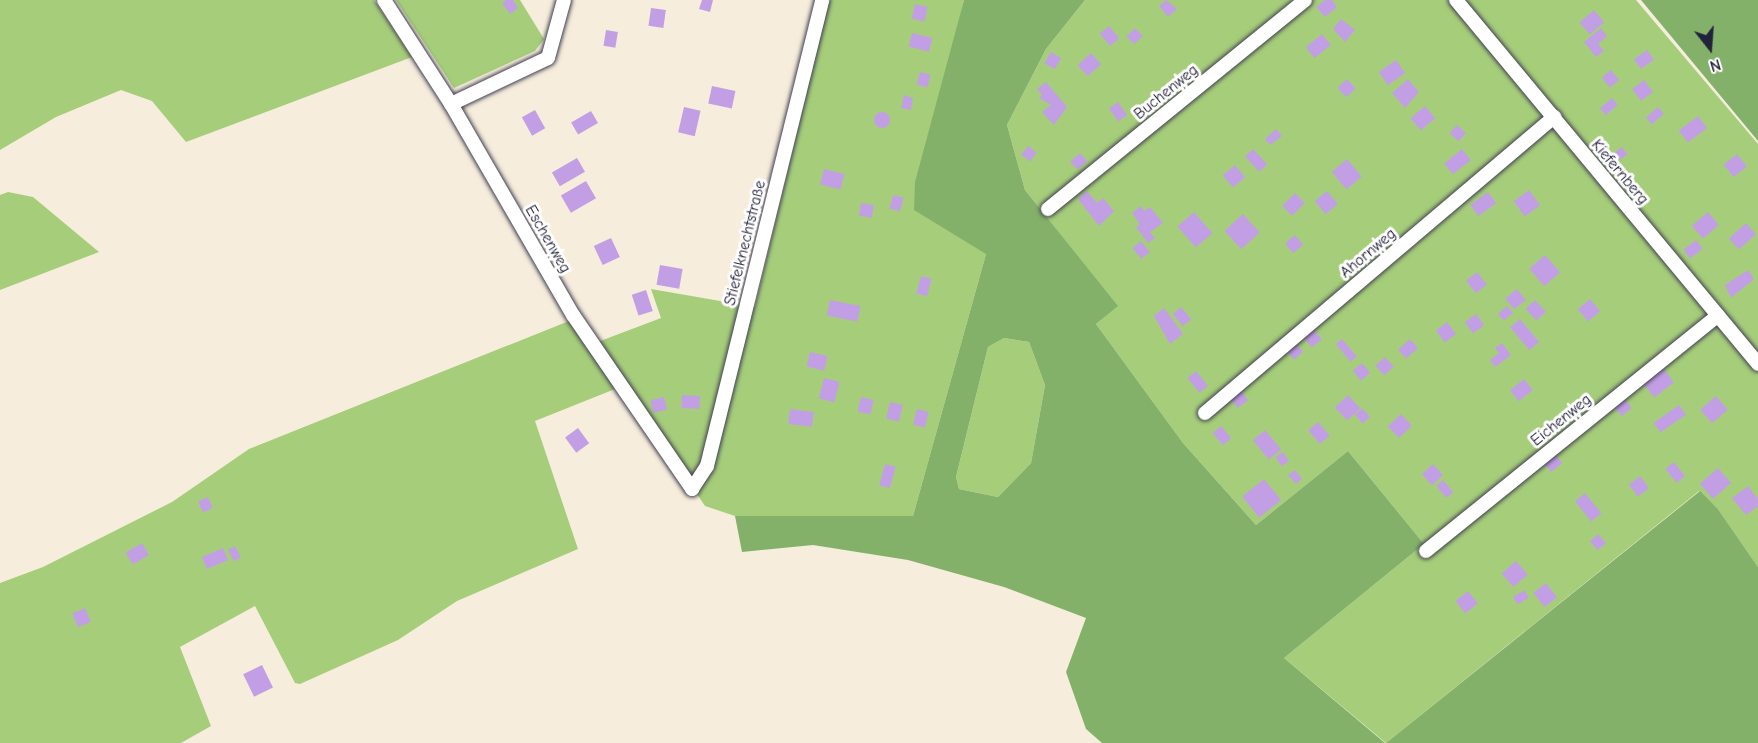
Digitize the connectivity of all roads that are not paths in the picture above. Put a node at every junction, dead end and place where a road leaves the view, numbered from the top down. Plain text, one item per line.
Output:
1 (384, 0) edge
2 (564, 0) edge
3 (822, 0) edge
4 (1305, 0) edge
5 (1456, 0) edge
6 (451, 104) junction
7 (1554, 117) junction
8 (1048, 209) dead end
9 (1718, 315) junction
10 (1758, 364) edge
11 (1204, 413) dead end
12 (692, 489) joint
13 (1426, 551) dead end

1 - 6 street, Eschenweg
2 - 6 street
3 - 12 street, Stiefelknechtstraße
4 - 8 street, Buchenweg
5 - 7 street, Kiefernberg
6 - 12 street, Eschenweg
7 - 9 street, Kiefernberg
7 - 11 street, Ahornweg
9 - 10 street, Kiefernberg
9 - 13 street, Eichenweg

